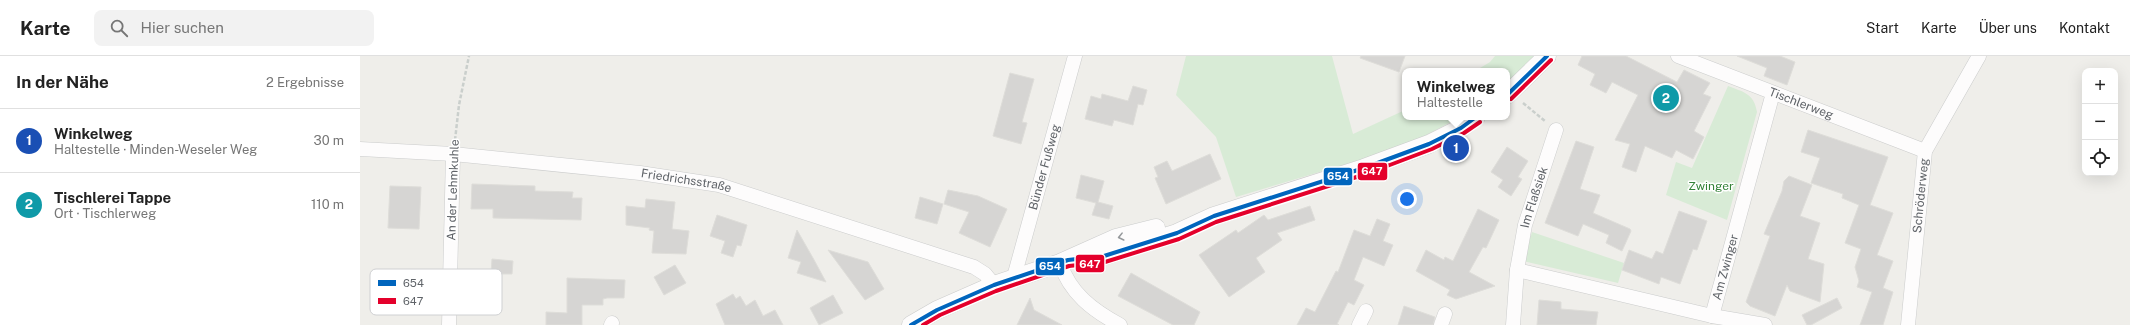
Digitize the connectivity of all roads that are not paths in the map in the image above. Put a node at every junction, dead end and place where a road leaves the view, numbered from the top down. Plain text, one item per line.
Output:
1 (1075, 56) edge
2 (1547, 56) edge
3 (1678, 56) edge
4 (1979, 56) edge
5 (1510, 92) edge
6 (1773, 93) junction
7 (1472, 120) edge
8 (1556, 130) road end
9 (360, 148) edge
10 (1925, 151) junction
11 (453, 154) junction
12 (1064, 261) junction
13 (450, 269) edge
14 (1517, 270) junction
15 (1014, 277) junction
16 (994, 285) junction
17 (1366, 312) dead end
18 (449, 315) edge
19 (1712, 316) junction
20 (449, 325) edge
21 (911, 325) edge
22 (1120, 325) edge
23 (1360, 325) edge
24 (1513, 325) edge
25 (1765, 325) edge
26 (1908, 325) edge

1 - 15 street, Bünder Fußweg
2 - 5 street
3 - 6 street, Tischlerweg
4 - 10 street, Schröderweg
6 - 10 street, Tischlerweg
6 - 19 street, Am Zwinger
7 - 12 street
8 - 14 street, Im Flaßsiek
9 - 11 street, Friedrichsstraße
10 - 26 street, Schröderweg
11 - 13 street, An der Lehmkuhle
11 - 16 street, Friedrichsstraße
12 - 15 street
12 - 22 street
14 - 19 street, Am Zwinger
14 - 24 street, Im Flaßsiek
15 - 16 street
16 - 21 street
17 - 23 street
18 - 20 street, An der Lehmkuhle
19 - 25 street

